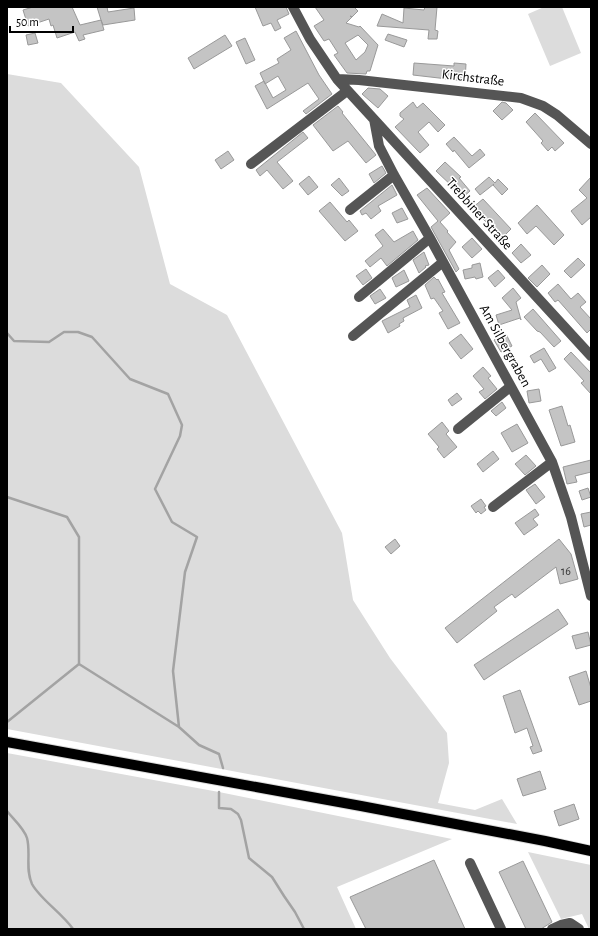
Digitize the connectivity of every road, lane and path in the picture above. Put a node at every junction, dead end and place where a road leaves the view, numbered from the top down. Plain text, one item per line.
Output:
1 (293, 7) edge
2 (337, 79) junction
3 (347, 90) junction
4 (374, 119) junction
5 (591, 144) edge
6 (251, 164) dead end
7 (394, 175) junction
8 (350, 210) dead end
9 (430, 238) junction
10 (443, 262) junction
11 (359, 297) dead end
12 (353, 336) dead end
13 (591, 356) edge
14 (510, 387) junction
15 (458, 429) dead end
16 (552, 462) junction
17 (493, 507) dead end
18 (591, 596) edge
19 (7, 742) edge
20 (591, 851) edge
21 (470, 864) dead end
22 (501, 929) edge
23 (552, 929) edge
24 (579, 929) edge

1 - 2 street, Trebbiner Straße
2 - 3 street, Trebbiner Straße
2 - 5 street, Kirchstraße
3 - 4 street, Trebbiner Straße
3 - 6 street
4 - 7 street, Am Silbergraben
4 - 13 street, Trebbiner Straße
7 - 8 street
7 - 9 street, Am Silbergraben
9 - 10 street, Am Silbergraben
9 - 11 street
10 - 12 street
10 - 14 street, Am Silbergraben
14 - 15 street
14 - 16 street, Am Silbergraben
16 - 17 street
16 - 18 street, Am Silbergraben
19 - 20 main road
21 - 22 street
23 - 24 street

